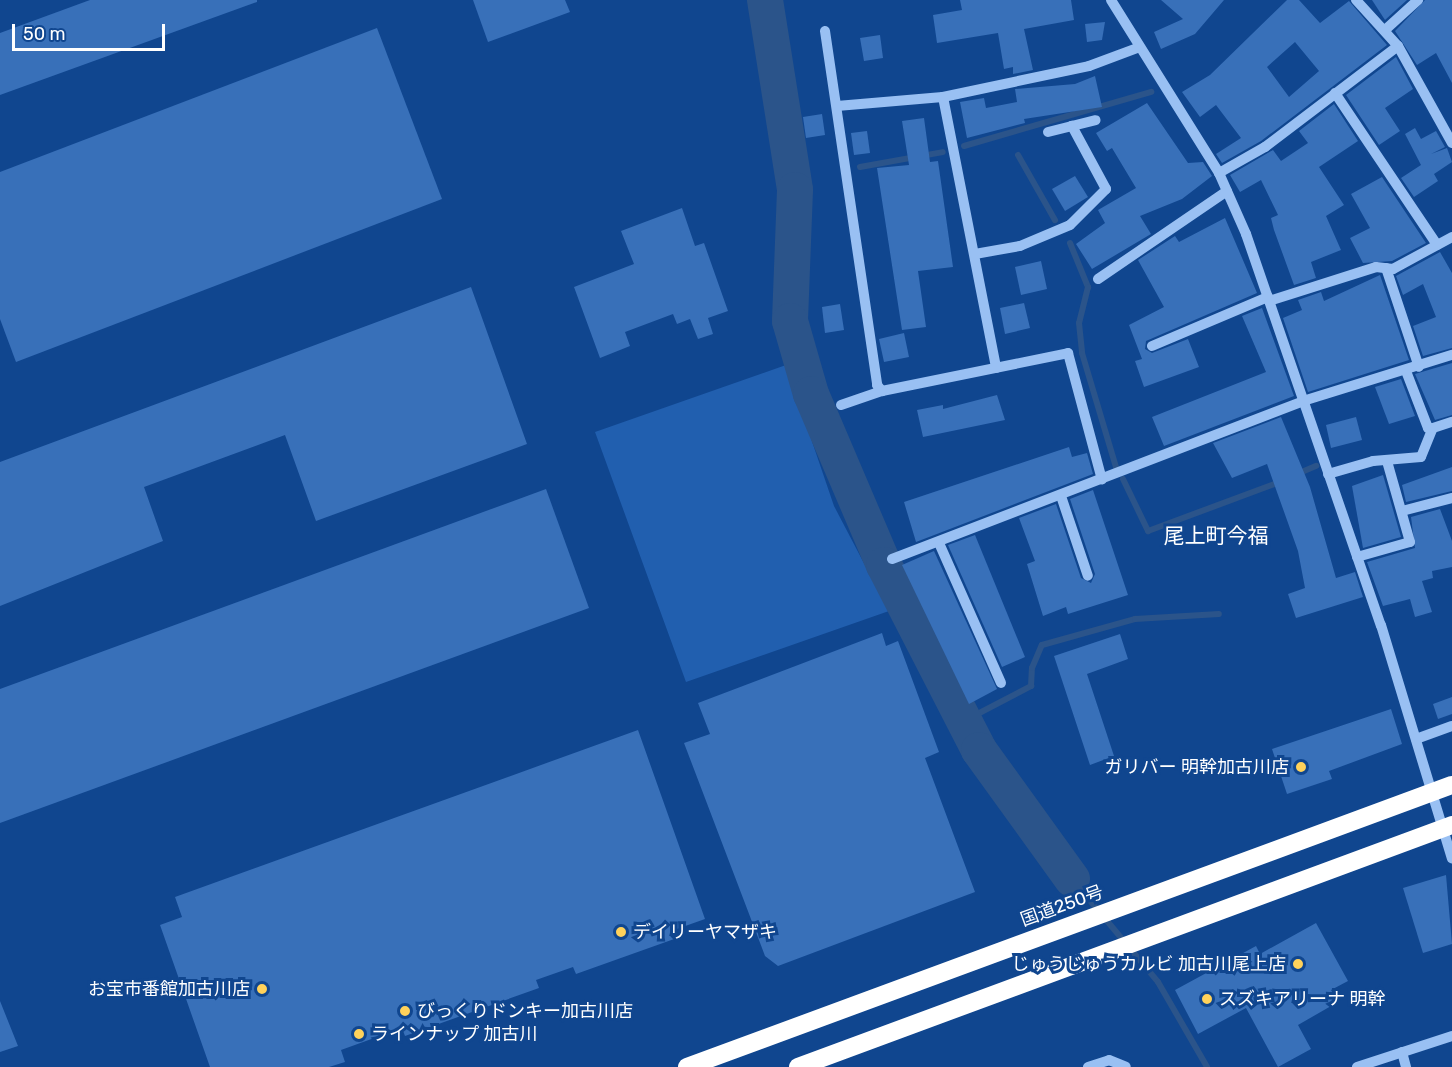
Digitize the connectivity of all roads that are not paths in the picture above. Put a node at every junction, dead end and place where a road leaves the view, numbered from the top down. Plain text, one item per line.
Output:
1 (1111, 0) edge
2 (1356, 0) edge
3 (1418, 0) edge
4 (1385, 30) junction
5 (825, 32) dead end
6 (1398, 46) junction
7 (1140, 47) junction
8 (1335, 93) junction
9 (943, 97) junction
10 (837, 106) junction
11 (1096, 120) dead end
12 (1072, 126) junction
13 (1048, 132) dead end
14 (1452, 143) edge
15 (1218, 173) junction
16 (1227, 191) junction
17 (1452, 237) edge
18 (1437, 245) junction
19 (975, 254) junction
20 (1386, 268) junction
21 (1098, 279) dead end
22 (1269, 299) junction
23 (1152, 346) dead end
24 (1452, 355) edge
25 (1419, 367) junction
26 (996, 368) junction
27 (1406, 371) junction
28 (882, 391) junction
29 (1303, 401) junction
30 (842, 405) dead end
31 (1452, 422) edge
32 (1433, 428) junction
33 (1387, 461) junction
34 (1328, 474) junction
35 (1102, 480) junction
36 (1061, 496) junction
37 (1452, 498) edge
38 (1401, 511) junction
39 (939, 543) junction
40 (1357, 557) junction
41 (892, 559) dead end
42 (1088, 576) dead end
43 (1001, 683) dead end
44 (1452, 726) edge
45 (1416, 739) junction
46 (1452, 785) edge
47 (1431, 792) junction
48 (1448, 827) edge
49 (1452, 858) edge
50 (1452, 1036) edge
51 (1402, 1052) junction
52 (687, 1067) edge
53 (798, 1067) edge
54 (1088, 1067) edge
55 (1126, 1067) edge
56 (1357, 1067) edge
57 (1406, 1067) edge

1 - 7 street
2 - 4 street
3 - 4 street
4 - 6 street
5 - 10 street
6 - 8 street
6 - 14 street
7 - 9 street
7 - 15 street
8 - 15 street
8 - 18 street
9 - 10 street
9 - 19 street
10 - 28 street
11 - 12 street
12 - 13 street
12 - 19 street
15 - 16 street
16 - 21 street
16 - 22 street
17 - 18 street
18 - 20 street
19 - 26 street
20 - 22 street
20 - 25 street
22 - 23 street
22 - 29 street
24 - 25 street
25 - 27 street
26 - 28 street
26 - 35 street
27 - 29 street
27 - 32 street
28 - 30 street
29 - 34 street
29 - 35 street
31 - 32 street
32 - 33 street
33 - 34 street
33 - 38 street
34 - 40 street
35 - 36 street
36 - 39 street
36 - 42 street
37 - 38 street
38 - 40 street
39 - 41 street
39 - 43 street
40 - 45 street
44 - 45 street
45 - 47 street
46 - 47 highway, 国道250号
47 - 48 street
47 - 52 highway, 国道250号
48 - 49 street
48 - 53 highway
50 - 51 street
51 - 56 street
51 - 57 street
54 - 55 street

